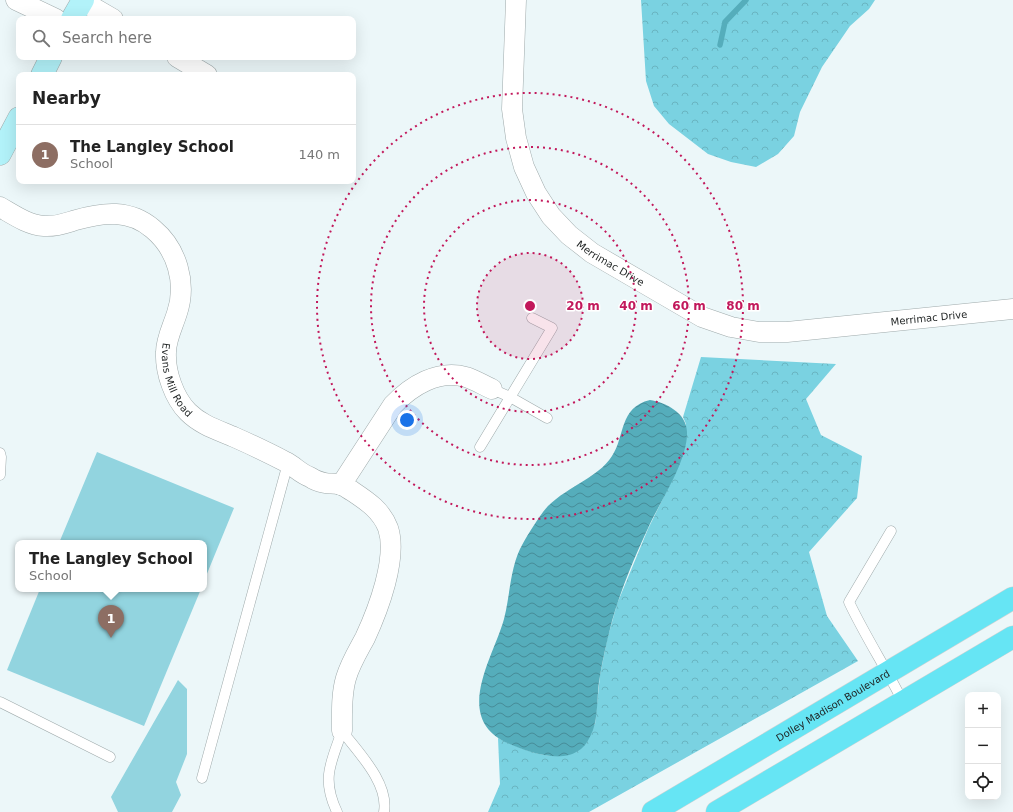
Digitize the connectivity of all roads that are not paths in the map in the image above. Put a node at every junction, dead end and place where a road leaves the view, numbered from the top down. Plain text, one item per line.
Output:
1 (16, 0) edge
2 (516, 0) edge
3 (79, 7) edge
4 (50, 16) edge
5 (104, 16) edge
6 (50, 60) edge
7 (182, 60) edge
8 (44, 72) edge
9 (203, 72) edge
10 (16, 124) edge
11 (0, 154) edge
12 (0, 207) edge
13 (1013, 309) edge
14 (532, 318) dead end
15 (492, 389) joint
16 (510, 397) junction
17 (547, 418) dead end
18 (480, 447) dead end
19 (0, 453) edge
20 (288, 463) junction
21 (0, 475) edge
22 (342, 485) junction
23 (891, 531) dead end
24 (1013, 598) edge
25 (1013, 637) edge
26 (888, 672) junction
27 (0, 702) edge
28 (904, 702) junction
29 (342, 731) junction
30 (110, 757) dead end
31 (202, 778) dead end
32 (337, 812) edge
33 (384, 812) edge
34 (653, 812) edge
35 (716, 812) edge

1 - 4 street
2 - 13 street, Merrimac Drive
3 - 5 street
6 - 8 street
7 - 9 street
10 - 11 street
12 - 20 street, Evans Mill Road
14 - 16 lane
15 - 16 lane
15 - 22 street
16 - 17 lane
16 - 18 lane
19 - 21 lane
20 - 22 street, Evans Mill Road
20 - 31 lane
22 - 29 street, Evans Mill Road
23 - 26 lane
24 - 26 main road, Dolley Madison Boulevard
25 - 28 main road
26 - 28 lane
26 - 34 main road, Dolley Madison Boulevard
27 - 30 lane
28 - 35 main road
29 - 32 lane
29 - 33 lane

